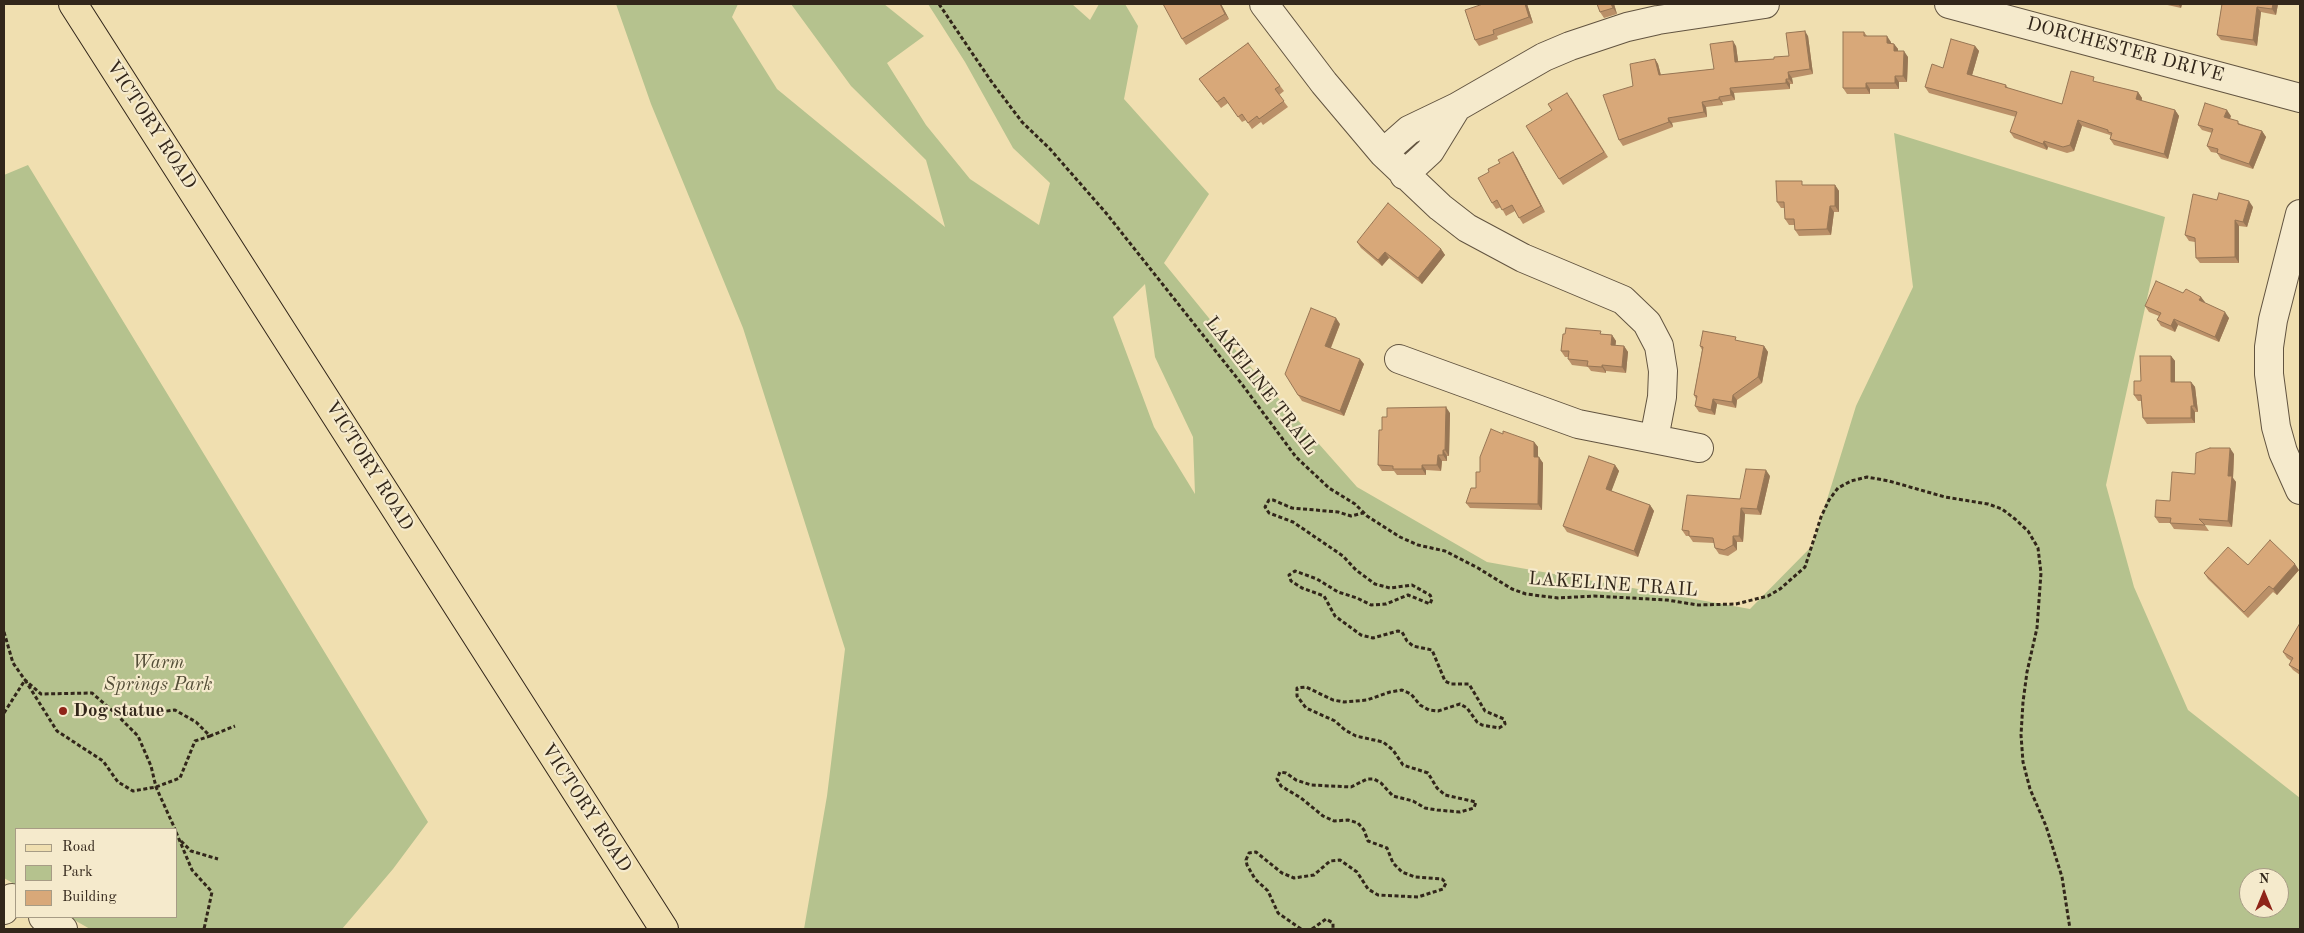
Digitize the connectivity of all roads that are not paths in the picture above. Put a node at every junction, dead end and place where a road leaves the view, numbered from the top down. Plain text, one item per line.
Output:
1 (73, 4) edge
2 (1264, 4) edge
3 (1765, 4) edge
4 (1949, 4) edge
5 (2300, 98) edge
6 (1457, 107) junction
7 (1383, 153) junction
8 (1404, 176) junction
9 (2300, 214) edge
10 (1399, 359) dead end
11 (1654, 439) junction
12 (1699, 448) dead end
13 (2300, 490) edge
14 (45, 918) edge
15 (63, 929) edge
16 (664, 929) edge

1 - 16 main road, VICTORY ROAD
2 - 7 street
3 - 6 street
4 - 5 street, DORCHESTER DRIVE
6 - 7 street
6 - 8 street
7 - 8 street
8 - 11 street
9 - 13 street
10 - 11 street
11 - 12 street
14 - 15 street

